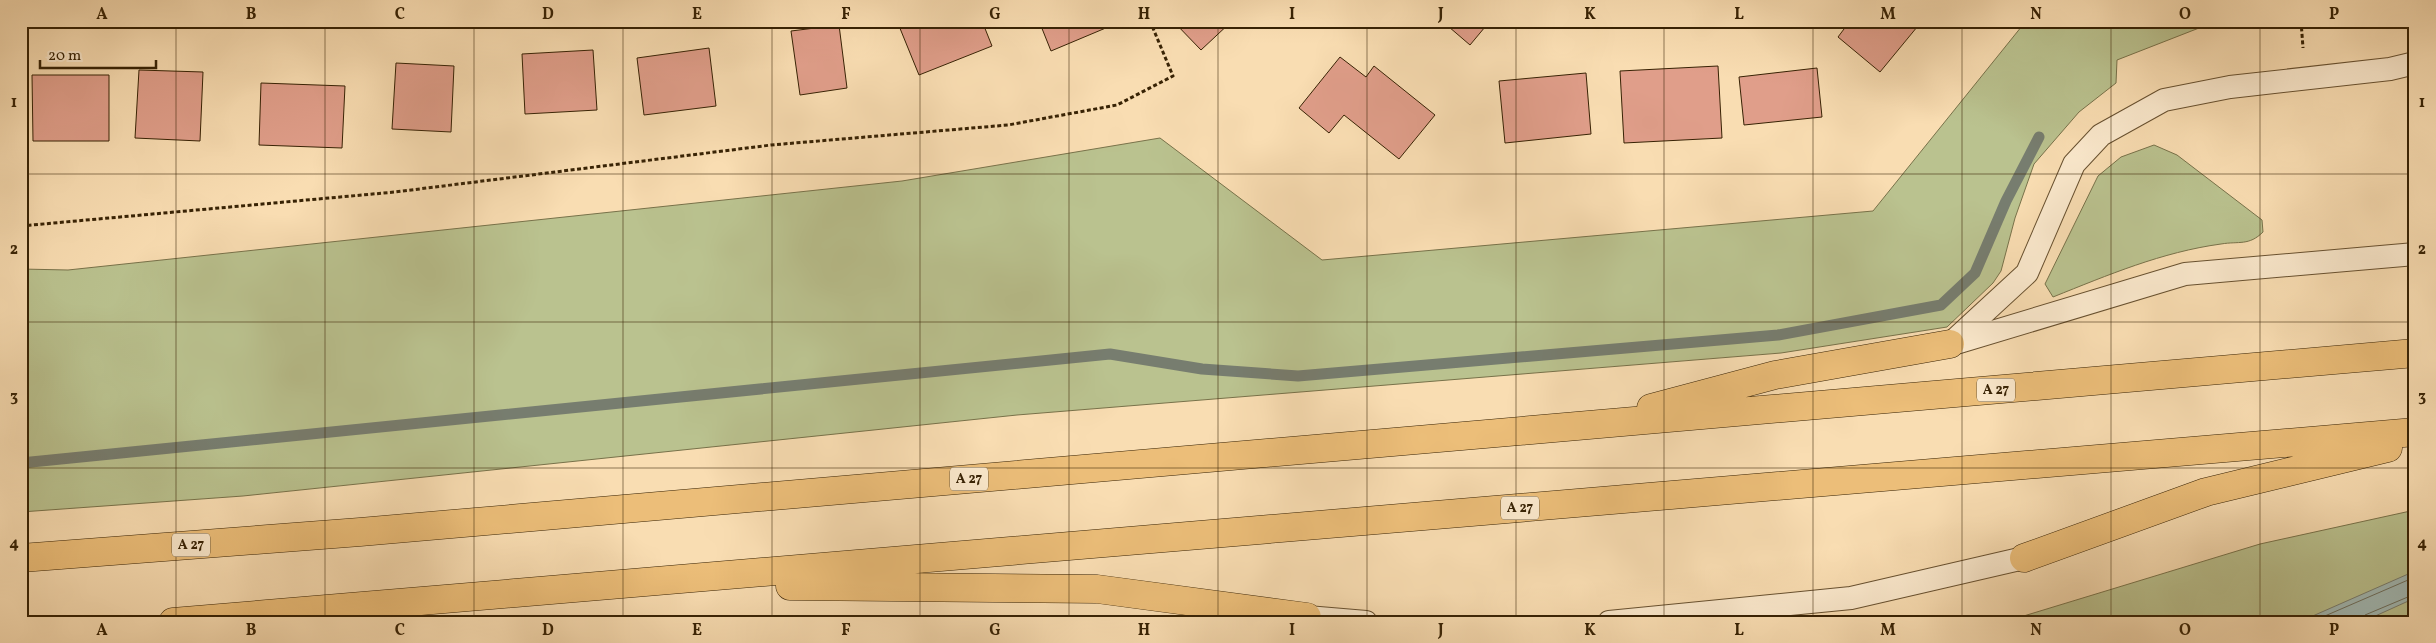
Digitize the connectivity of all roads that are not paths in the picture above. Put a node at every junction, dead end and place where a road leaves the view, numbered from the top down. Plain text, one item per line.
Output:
1 (2415, 63) edge
2 (2415, 254) edge
3 (1950, 344) junction
4 (2415, 353) edge
5 (1577, 427) junction
6 (2415, 432) edge
7 (2415, 441) edge
8 (21, 558) edge
9 (2024, 558) joint
10 (626, 584) junction
11 (1307, 618) joint
12 (173, 622) edge
13 (1366, 622) edge
14 (1609, 622) edge

1 - 3 lane
2 - 3 lane
3 - 5 highway
4 - 5 highway, A 27
5 - 8 highway, A 27
6 - 10 highway, A 27
7 - 9 highway
9 - 14 lane
10 - 11 highway
10 - 12 highway, A 27
11 - 13 lane

